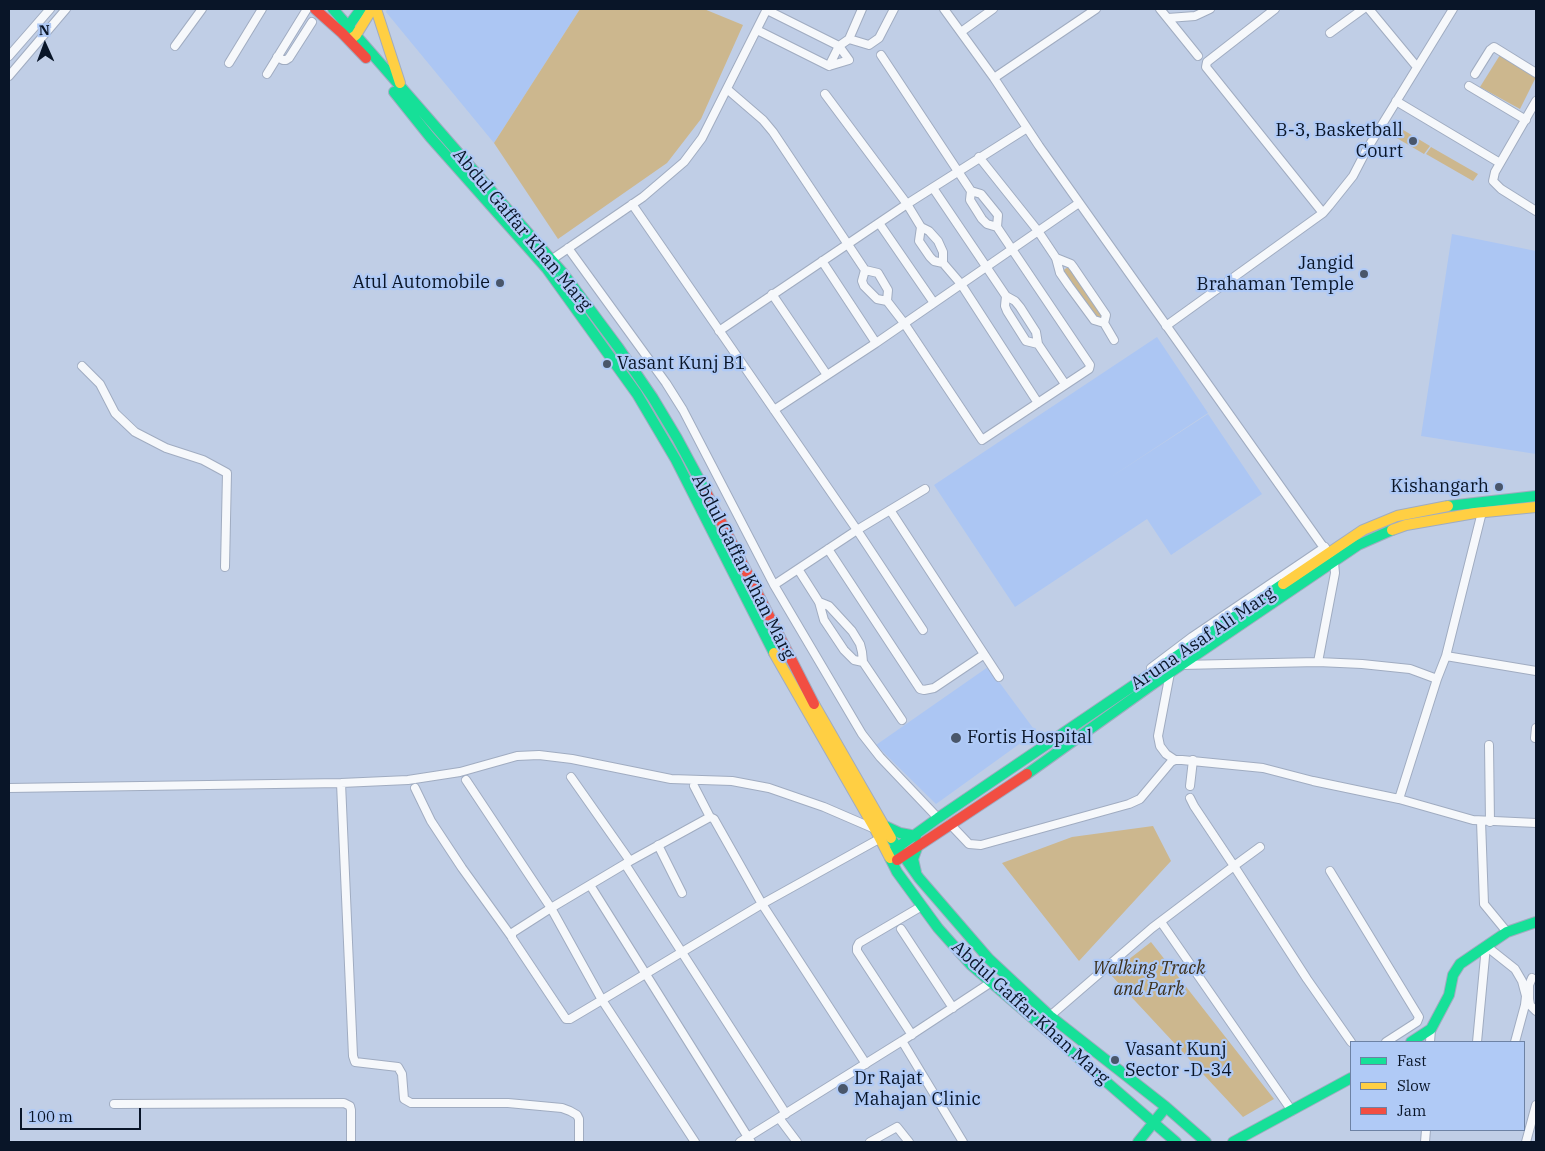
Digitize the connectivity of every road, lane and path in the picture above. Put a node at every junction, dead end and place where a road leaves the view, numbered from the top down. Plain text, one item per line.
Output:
1 (50, 9) edge
2 (66, 9) edge
3 (202, 9) edge
4 (262, 9) edge
5 (307, 9) edge
6 (315, 9) edge
7 (333, 9) edge
8 (361, 9) edge
9 (372, 9) edge
10 (376, 9) edge
11 (862, 9) edge
12 (894, 9) edge
13 (944, 9) edge
14 (993, 9) edge
15 (1096, 9) edge
16 (1160, 9) edge
17 (1210, 9) edge
18 (1275, 9) edge
19 (1363, 9) edge
20 (1369, 9) edge
21 (1453, 9) edge
22 (767, 10) edge
23 (1168, 18) junction
24 (312, 22) dead end
25 (757, 30) junction
26 (961, 32) junction
27 (349, 34) junction
28 (1330, 34) dead end
29 (849, 39) junction
30 (175, 46) dead end
31 (838, 46) junction
32 (881, 55) dead end
33 (9, 56) edge
34 (1198, 56) dead end
35 (277, 57) junction
36 (229, 63) dead end
37 (829, 66) junction
38 (1417, 66) junction
39 (1536, 73) edge
40 (267, 74) dead end
41 (1475, 74) dead end
42 (9, 76) edge
43 (994, 78) junction
44 (1469, 86) dead end
45 (727, 89) junction
46 (402, 90) junction
47 (825, 94) dead end
48 (1396, 101) junction
49 (1536, 101) edge
50 (1526, 120) junction
51 (1026, 128) junction
52 (979, 157) junction
53 (1500, 162) junction
54 (956, 172) junction
55 (932, 188) junction
56 (971, 191) junction
57 (1079, 203) junction
58 (632, 204) junction
59 (907, 204) junction
60 (1536, 211) edge
61 (1323, 213) junction
62 (879, 223) junction
63 (920, 227) junction
64 (997, 227) junction
65 (1038, 231) junction
66 (848, 243) junction
67 (568, 248) junction
68 (1012, 249) junction
69 (1056, 258) junction
70 (551, 260) junction
71 (822, 261) junction
72 (943, 263) junction
73 (987, 266) junction
74 (865, 270) junction
75 (961, 284) junction
76 (772, 294) junction
77 (1006, 296) junction
78 (887, 301) junction
79 (934, 303) junction
80 (904, 323) junction
81 (1104, 323) junction
82 (1166, 326) junction
83 (719, 331) junction
84 (1114, 340) dead end
85 (876, 343) junction
86 (1038, 344) junction
87 (82, 366) dead end
88 (827, 375) junction
89 (1065, 384) junction
90 (1038, 403) junction
91 (774, 410) junction
92 (925, 489) dead end
93 (1536, 496) edge
94 (1536, 507) edge
95 (890, 510) junction
96 (1482, 512) junction
97 (858, 530) junction
98 (828, 549) junction
99 (1329, 554) junction
100 (225, 567) dead end
101 (798, 569) junction
102 (774, 585) junction
103 (819, 602) junction
104 (923, 630) dead end
105 (983, 654) junction
106 (1446, 656) junction
107 (862, 662) junction
108 (1318, 662) junction
109 (1181, 665) junction
110 (1536, 671) edge
111 (1170, 673) junction
112 (999, 677) dead end
113 (1436, 678) junction
114 (902, 720) dead end
115 (1536, 728) edge
116 (1535, 738) edge
117 (1489, 745) dead end
118 (1036, 747) dead end
119 (1175, 760) junction
120 (1193, 760) junction
121 (571, 777) dead end
122 (466, 780) dead end
123 (341, 783) junction
124 (694, 786) dead end
125 (1190, 786) dead end
126 (9, 788) edge
127 (416, 788) dead end
128 (1190, 798) dead end
129 (1399, 799) junction
130 (710, 817) junction
131 (938, 818) junction
132 (1481, 821) junction
133 (1490, 822) junction
134 (1536, 823) edge
135 (950, 824) junction
136 (880, 827) junction
137 (879, 839) junction
138 (917, 840) junction
139 (658, 845) junction
140 (1260, 847) dead end
141 (900, 852) junction
142 (628, 863) junction
143 (892, 863) junction
144 (1234, 866) junction
145 (1330, 872) dead end
146 (919, 878) junction
147 (590, 885) junction
148 (682, 893) dead end
149 (762, 904) junction
150 (922, 906) junction
151 (551, 908) junction
152 (1161, 922) junction
153 (1536, 922) edge
154 (900, 929) dead end
155 (1507, 932) junction
156 (511, 936) junction
157 (1486, 946) junction
158 (683, 952) junction
159 (645, 975) junction
160 (1532, 978) dead end
161 (990, 983) junction
162 (602, 1000) junction
163 (953, 1008) junction
164 (1536, 1010) edge
165 (1050, 1016) junction
166 (1431, 1029) junction
167 (912, 1035) junction
168 (902, 1041) junction
169 (1350, 1041) edge
170 (1388, 1041) edge
171 (1412, 1041) edge
172 (1430, 1041) edge
173 (1477, 1041) edge
174 (1515, 1041) edge
175 (866, 1064) junction
176 (1350, 1079) edge
177 (114, 1104) dead end
178 (1536, 1105) edge
179 (1166, 1107) junction
180 (1292, 1111) junction
181 (782, 1116) junction
182 (1154, 1123) junction
183 (749, 1140) edge
184 (1142, 1141) edge
185 (1240, 1141) edge
186 (352, 1142) edge
187 (579, 1142) edge
188 (695, 1142) edge
189 (740, 1142) edge
190 (797, 1142) edge
191 (870, 1142) edge
192 (909, 1142) edge
193 (964, 1142) edge
194 (1176, 1142) edge
195 (1206, 1142) edge
196 (1526, 1142) edge

1 - 33 street
2 - 42 street
3 - 30 street
4 - 36 street
5 - 35 street
6 - 27 main road, Abdul Gaffar Khan Marg
7 - 27 main road, Abdul Gaffar Khan Marg
8 - 27 main road
9 - 27 main road
10 - 46 main road
11 - 29 street
12 - 29 street
13 - 26 street
14 - 26 street
15 - 43 street
16 - 23 street
17 - 23 street
18 - 61 street
19 - 28 street
20 - 38 street
21 - 38 street
22 - 25 street
22 - 31 street
23 - 34 street
24 - 35 street
25 - 37 street
25 - 45 street
26 - 43 street
27 - 46 main road, Abdul Gaffar Khan Marg
27 - 136 main road, Abdul Gaffar Khan Marg
29 - 31 street
31 - 37 street
31 - 37 street
32 - 54 street
35 - 40 street
38 - 48 street
39 - 41 street
43 - 51 street
44 - 50 street
45 - 58 street
45 - 66 street
46 - 70 main road, Abdul Gaffar Khan Marg
47 - 59 street
48 - 53 street
48 - 61 street
49 - 50 street
50 - 53 street
51 - 52 street
51 - 57 street
52 - 54 street
52 - 65 street
53 - 60 street
54 - 55 street
54 - 56 street
55 - 59 street
55 - 73 street
56 - 64 street
56 - 64 street
57 - 65 street
57 - 82 street
58 - 67 street
58 - 83 street
59 - 62 street
59 - 63 street
61 - 82 street
62 - 66 street
62 - 79 street
63 - 72 street
63 - 72 street
64 - 68 street
65 - 68 street
65 - 69 street
66 - 71 street
66 - 74 street
67 - 70 street
67 - 102 street
68 - 73 street
68 - 89 street
69 - 81 street
69 - 81 street
70 - 136 main road, Abdul Gaffar Khan Marg
71 - 76 street
71 - 85 street
72 - 75 street
73 - 75 street
73 - 77 street
74 - 78 street
74 - 78 street
75 - 79 street
75 - 90 street
76 - 83 street
76 - 88 street
77 - 86 street
77 - 86 street
78 - 80 street
79 - 80 street
80 - 85 street
80 - 90 street
81 - 84 street
82 - 99 street
83 - 91 street
85 - 88 street
86 - 89 street
87 - 100 street
88 - 91 street
89 - 90 street
91 - 97 street
92 - 95 street
93 - 99 main road, Aruna Asaf Ali Marg
94 - 96 main road, Aruna Asaf Ali Marg
95 - 97 street
95 - 105 street
96 - 99 main road, Aruna Asaf Ali Marg
96 - 106 street
97 - 98 street
97 - 104 street
98 - 101 street
98 - 105 street
99 - 108 street
99 - 109 main road, Aruna Asaf Ali Marg
99 - 118 street
99 - 131 main road, Aruna Asaf Ali Marg
101 - 102 street
101 - 103 street
102 - 131 street
103 - 107 street
103 - 107 street
105 - 112 street
106 - 110 street
106 - 113 street
107 - 114 street
108 - 109 street
108 - 113 street
109 - 111 main road, Aruna Asaf Ali Marg
111 - 119 street
111 - 135 main road, Aruna Asaf Ali Marg
113 - 129 street
115 - 116 street
117 - 133 street
119 - 120 street
119 - 135 street
120 - 125 street
120 - 129 street
121 - 142 street
122 - 151 street
123 - 126 street
123 - 136 street
123 - 187 street
124 - 130 street
127 - 156 street
128 - 144 street
129 - 132 street
130 - 139 street
130 - 149 street
131 - 138 main road, Aruna Asaf Ali Marg
132 - 133 street
132 - 155 street
133 - 134 street
135 - 138 main road, Aruna Asaf Ali Marg
136 - 137 main road, Abdul Gaffar Khan Marg
136 - 138 main road
136 - 141 main road, Abdul Gaffar Khan Marg
137 - 143 main road, Abdul Gaffar Khan Marg
137 - 149 street
138 - 141 main road, Aruna Asaf Ali Marg
138 - 146 main road
139 - 142 street
139 - 148 street
140 - 144 street
141 - 143 main road, Aruna Asaf Ali Marg
141 - 146 main road, Abdul Gaffar Khan Marg
142 - 147 street
142 - 158 street
143 - 150 main road, Abdul Gaffar Khan Marg
144 - 152 street
144 - 169 street
145 - 170 street
146 - 165 main road, Abdul Gaffar Khan Marg
147 - 151 street
147 - 159 street
149 - 158 street
149 - 175 street
150 - 161 main road, Abdul Gaffar Khan Marg
150 - 167 street
151 - 156 street
151 - 162 street
152 - 165 street
152 - 180 street
153 - 155 main road
154 - 163 street
155 - 157 main road
156 - 162 street
157 - 166 main road
157 - 173 street
157 - 174 street
158 - 159 street
158 - 181 street
159 - 162 street
159 - 183 street
160 - 164 street
161 - 163 street
161 - 182 main road, Abdul Gaffar Khan Marg
162 - 188 street
163 - 167 street
165 - 179 main road, Abdul Gaffar Khan Marg
166 - 171 main road
166 - 172 street
167 - 168 street
168 - 175 street
168 - 193 street
175 - 181 street
176 - 180 main road
177 - 186 street
178 - 196 street
179 - 182 main road
179 - 195 main road, Abdul Gaffar Khan Marg
180 - 185 main road
181 - 183 street
181 - 190 street
182 - 184 main road
182 - 194 main road, Abdul Gaffar Khan Marg
183 - 189 street
191 - 192 street

